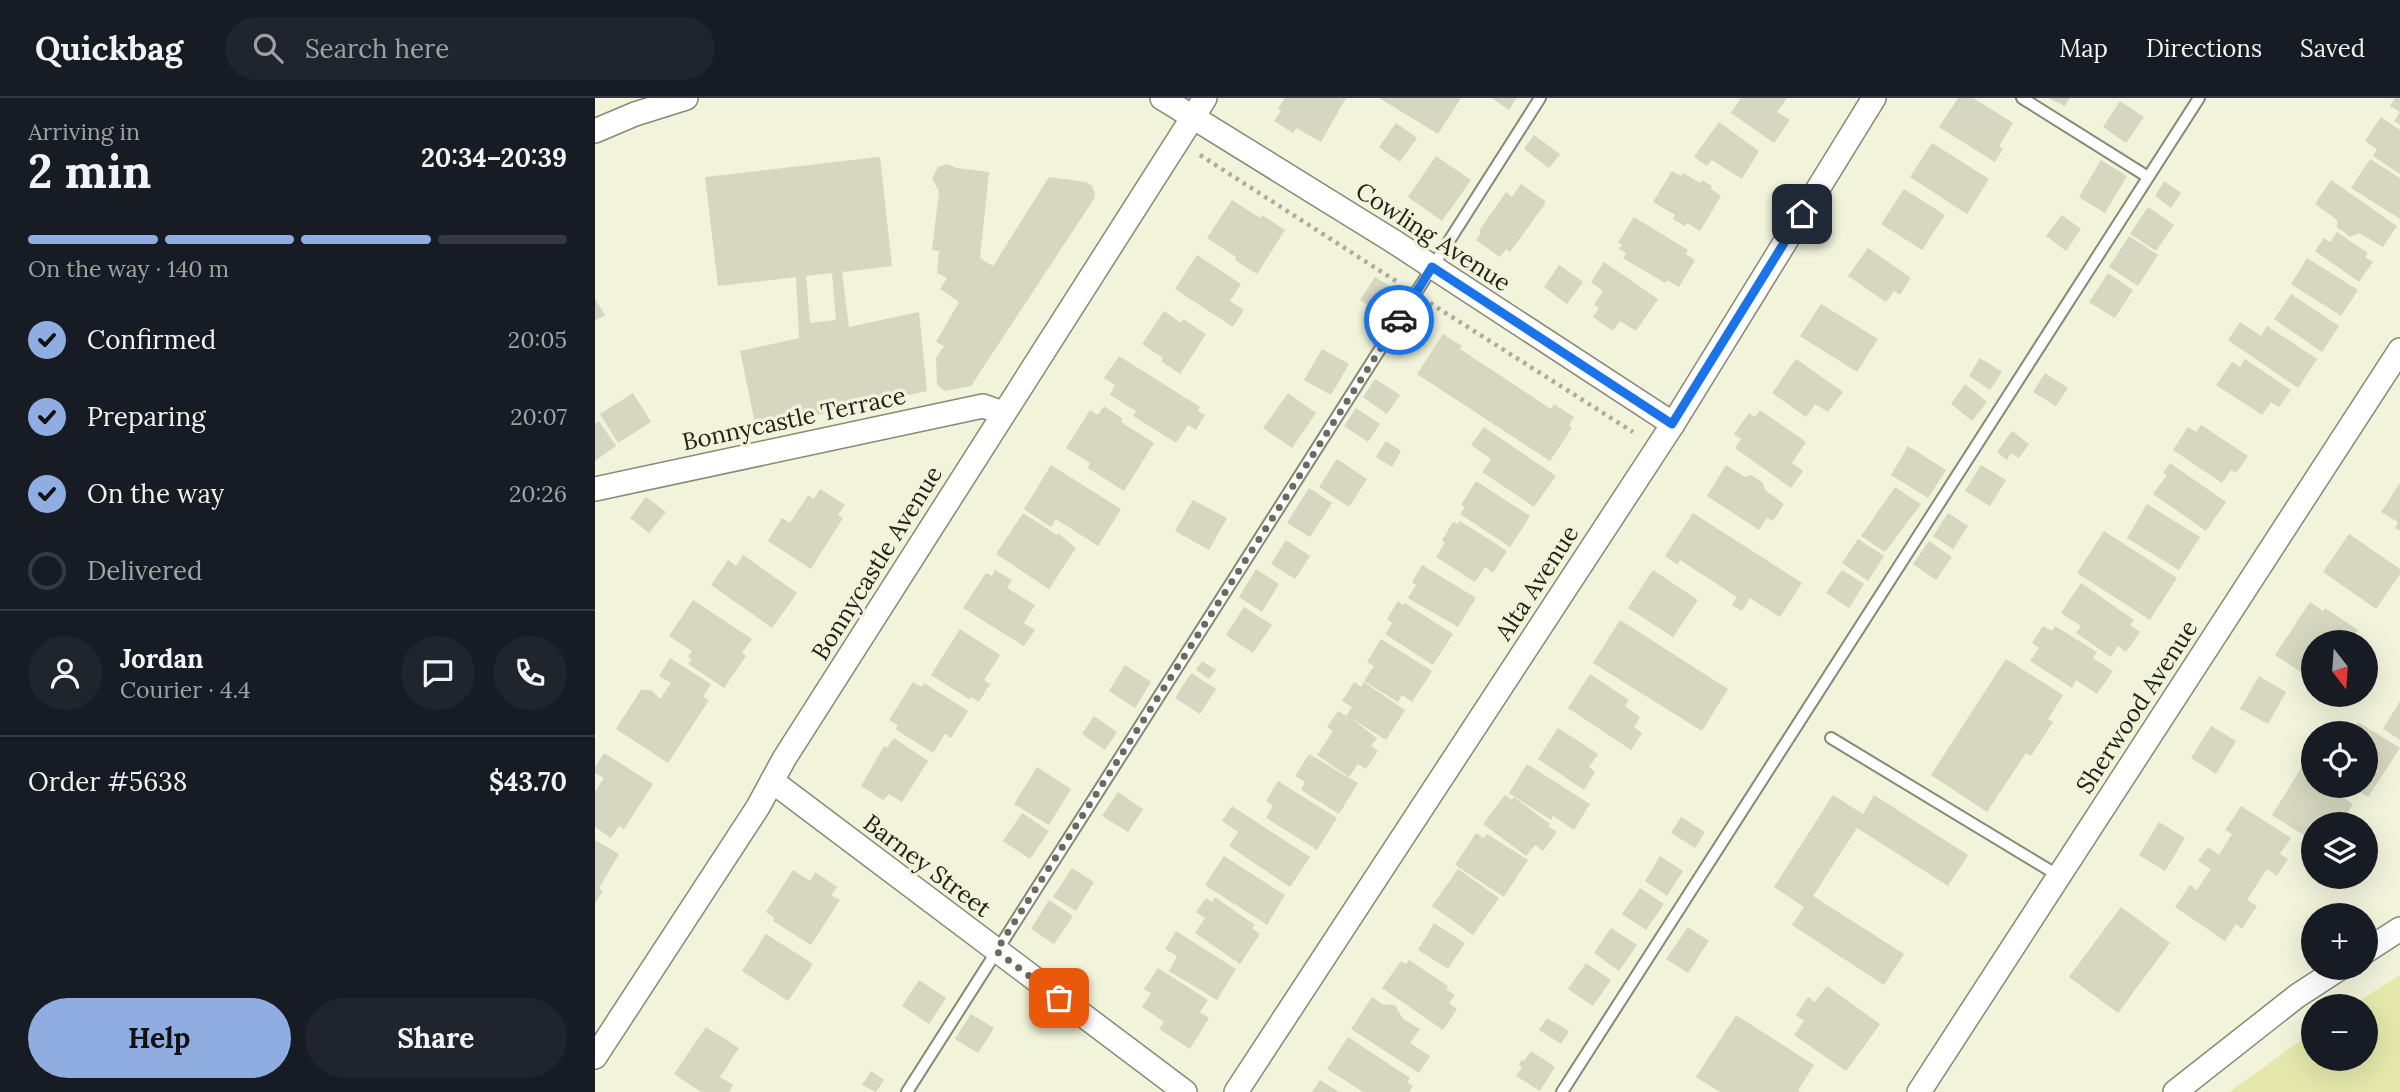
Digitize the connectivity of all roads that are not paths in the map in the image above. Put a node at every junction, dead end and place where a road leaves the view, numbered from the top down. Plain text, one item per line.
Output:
1 (1162, 98) edge
2 (1540, 98) edge
3 (1874, 98) edge
4 (2022, 98) edge
5 (2199, 98) edge
6 (673, 100) edge
7 (1199, 107) edge
8 (595, 131) edge
9 (2148, 177) junction
10 (1432, 267) junction
11 (2400, 350) edge
12 (1003, 413) junction
13 (1672, 424) junction
14 (595, 488) edge
15 (1831, 738) dead end
16 (772, 781) junction
17 (2059, 876) junction
18 (2400, 929) edge
19 (2378, 943) edge
20 (996, 951) junction
21 (2322, 980) edge
22 (595, 1057) edge
23 (907, 1092) edge
24 (1185, 1092) edge
25 (1236, 1092) edge
26 (1562, 1092) edge
27 (1919, 1092) edge
28 (2175, 1092) edge

1 - 7 street, Cowling Avenue
2 - 10 lane
3 - 13 street, Alta Avenue
4 - 9 lane
5 - 9 lane
6 - 8 street
7 - 10 street, Cowling Avenue
7 - 12 street, Bonnycastle Avenue
9 - 26 lane
10 - 13 street, Cowling Avenue
10 - 20 lane
11 - 17 street, Sherwood Avenue
12 - 14 street, Bonnycastle Terrace
12 - 16 street, Bonnycastle Avenue
13 - 25 street, Alta Avenue
15 - 17 lane
16 - 20 street, Barney Street
16 - 22 street, Bonnycastle Avenue
17 - 27 street, Sherwood Avenue
18 - 19 street
20 - 23 lane
20 - 24 street, Barney Street
21 - 28 street

